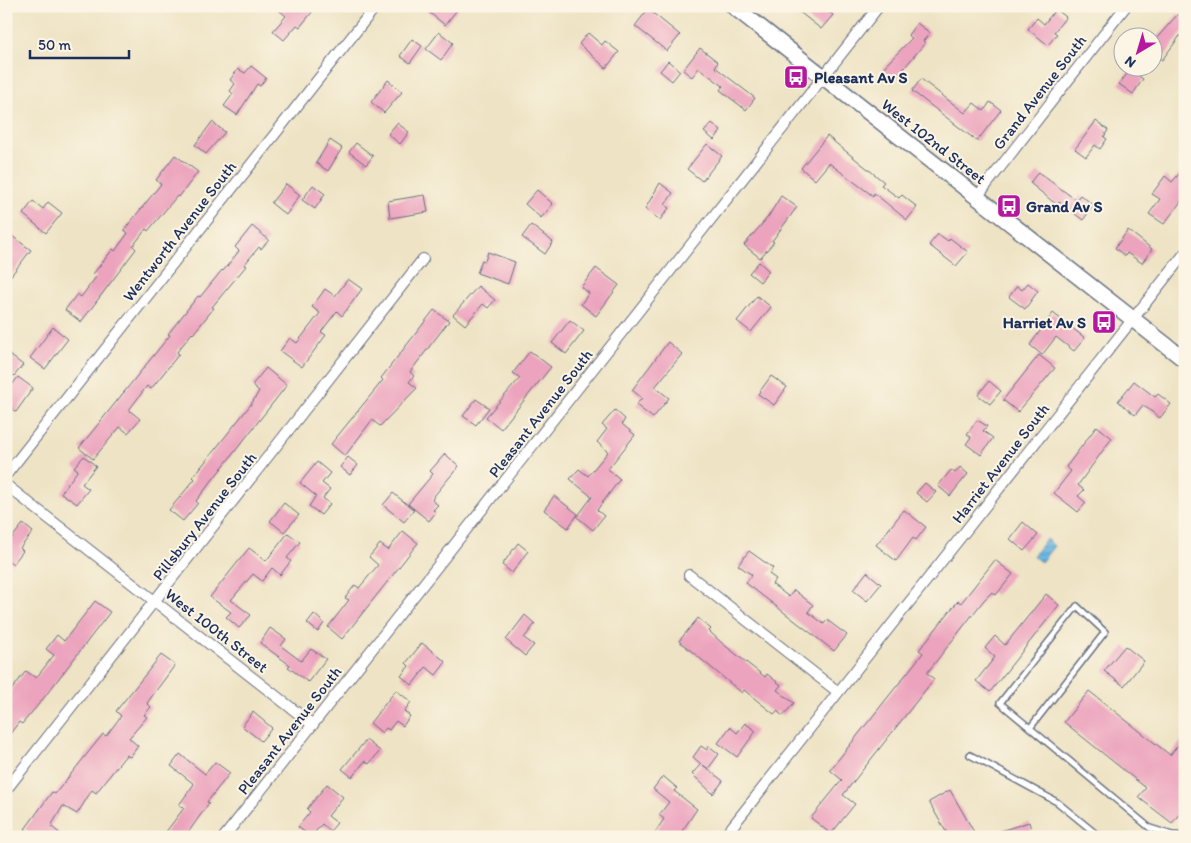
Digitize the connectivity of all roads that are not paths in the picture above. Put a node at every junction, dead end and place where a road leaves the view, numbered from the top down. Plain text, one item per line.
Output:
1 (376, 6) edge
2 (733, 6) edge
3 (879, 6) edge
4 (1126, 6) edge
5 (824, 77) junction
6 (977, 197) junction
7 (1185, 253) edge
8 (424, 259) dead end
9 (1133, 320) junction
10 (1185, 360) edge
11 (6, 475) edge
12 (6, 485) edge
13 (689, 576) dead end
14 (156, 601) junction
15 (838, 692) junction
16 (313, 724) junction
17 (1030, 728) junction
18 (970, 755) dead end
19 (6, 790) edge
20 (1185, 836) edge
21 (224, 837) edge
22 (724, 837) edge
23 (1100, 837) edge

1 - 11 street, Wentworth Avenue South
2 - 5 street, West 102nd Street
3 - 5 street, Pleasant Avenue South
4 - 6 street, Grand Avenue South
5 - 6 street, West 102nd Street
5 - 16 street, Pleasant Avenue South
6 - 9 street, West 102nd Street
7 - 9 street, Harriet Avenue South
8 - 14 street, Pillsbury Avenue South
9 - 10 street, West 102nd Street
9 - 15 street, Harriet Avenue South
12 - 14 street, West 100th Street
13 - 15 street
14 - 16 street, West 100th Street
14 - 19 street, Pillsbury Avenue South
15 - 22 street, Harriet Avenue South
16 - 21 street, Pleasant Avenue South
17 - 17 lane
17 - 20 lane
18 - 23 lane

